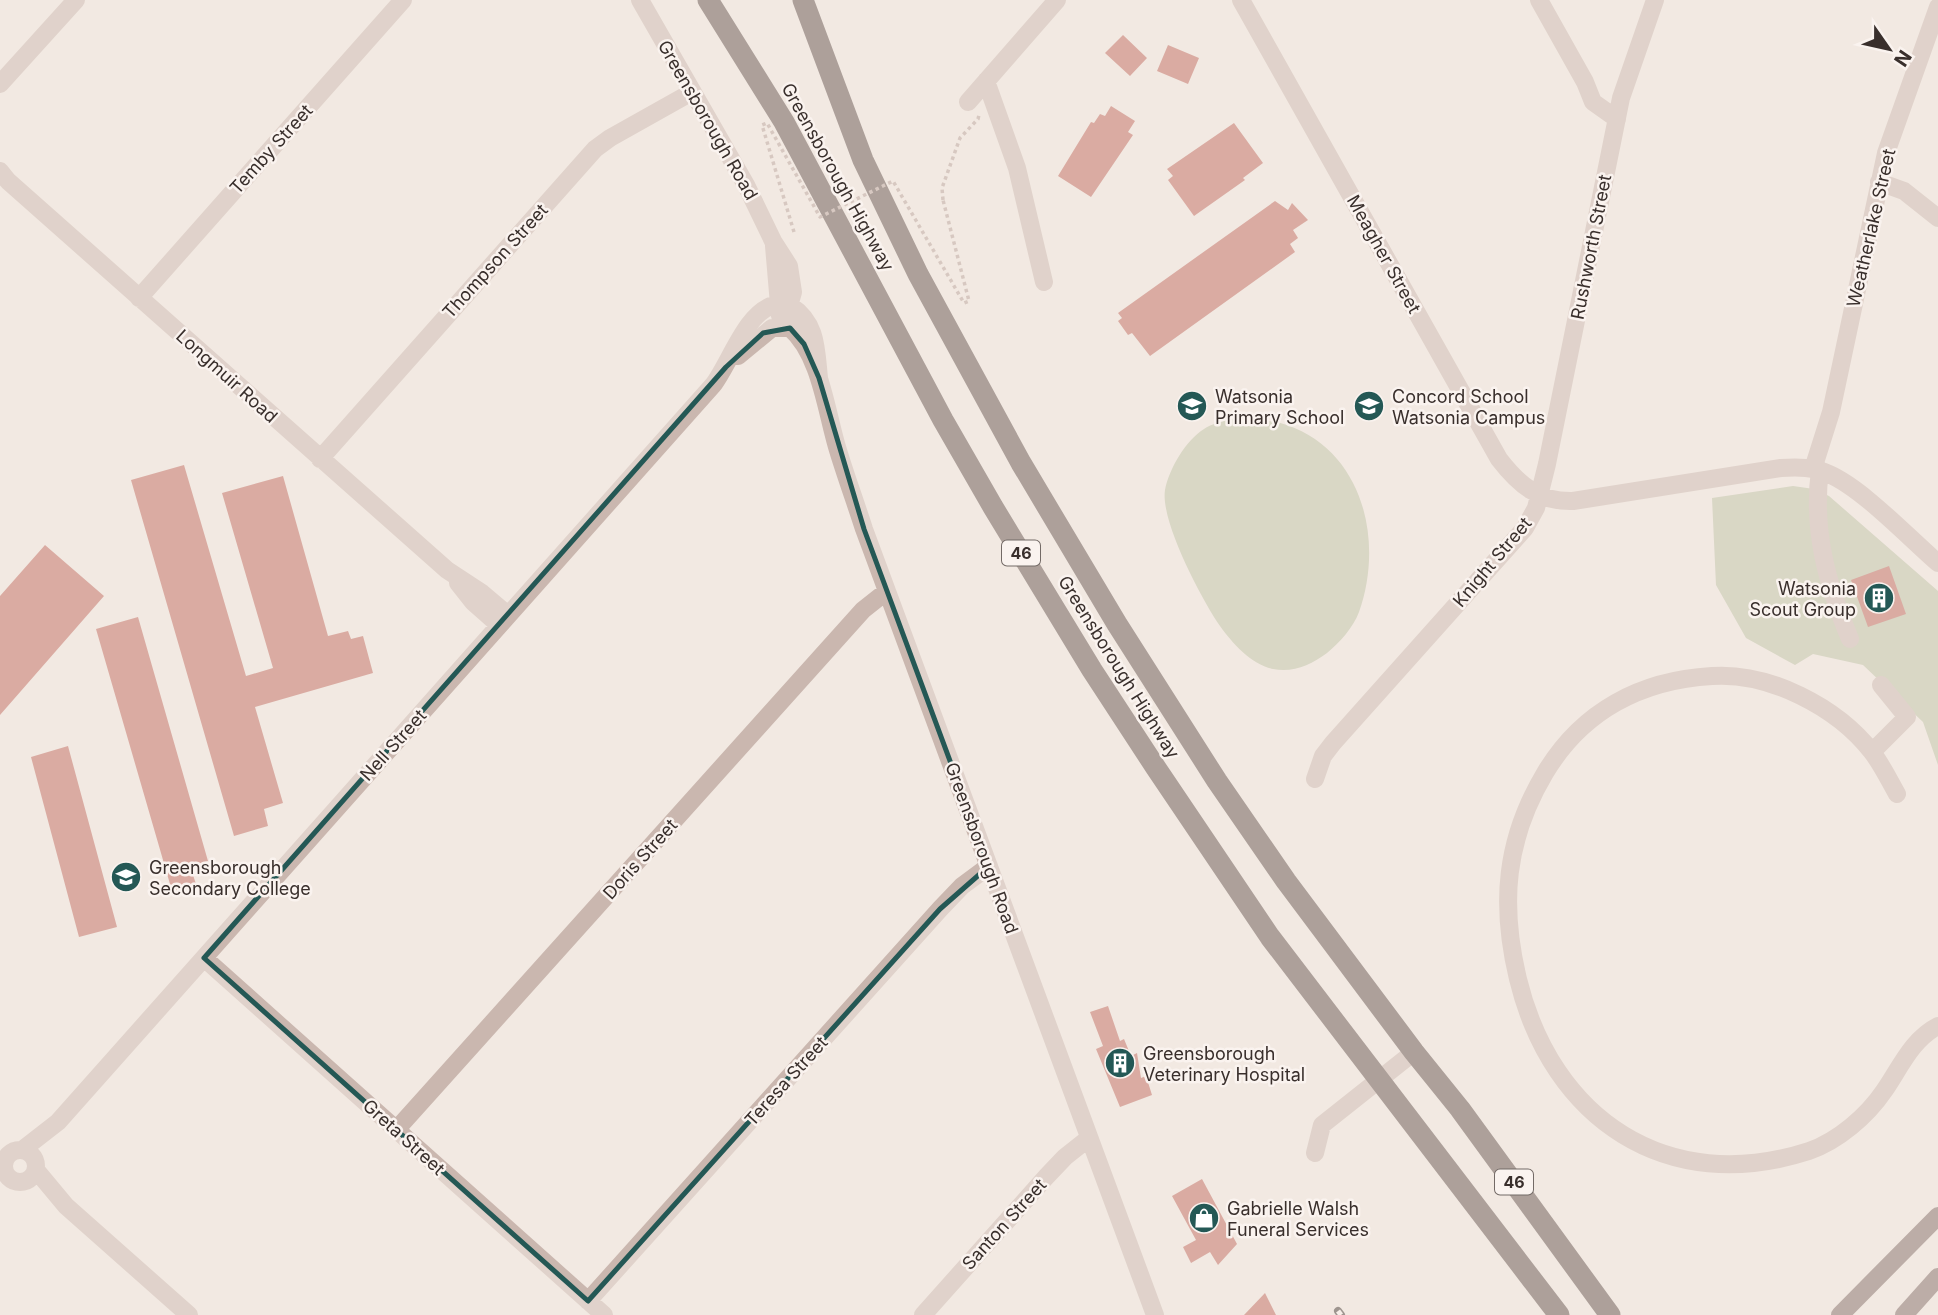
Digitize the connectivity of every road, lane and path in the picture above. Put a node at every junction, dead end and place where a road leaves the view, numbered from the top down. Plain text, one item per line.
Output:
1 (76, 0) edge
2 (403, 0) edge
3 (640, 0) edge
4 (708, 0) edge
5 (803, 0) edge
6 (1057, 0) edge
7 (1241, 0) edge
8 (1539, 0) edge
9 (1655, 0) edge
10 (1938, 8) edge
11 (986, 81) junction
12 (1585, 82) junction
13 (1, 84) edge
14 (692, 92) junction
15 (1623, 95) junction
16 (974, 106) joint
17 (1617, 119) junction
18 (3, 176) edge
19 (1879, 182) junction
20 (1938, 218) edge
21 (794, 232) dead end
22 (1044, 282) dead end
23 (139, 298) junction
24 (785, 305) junction
25 (781, 327) junction
26 (726, 367) junction
27 (818, 378) junction
28 (320, 458) junction
29 (1820, 471) junction
30 (1539, 496) junction
31 (1938, 563) edge
32 (887, 591) junction
33 (504, 620) junction
34 (1850, 639) dead end
35 (1881, 685) dead end
36 (1872, 752) junction
37 (1315, 779) dead end
38 (1897, 794) dead end
39 (989, 866) junction
40 (204, 958) junction
41 (1938, 1026) edge
42 (1414, 1052) junction
43 (1378, 1079) junction
44 (396, 1130) junction
45 (1089, 1138) junction
46 (1315, 1153) dead end
47 (20, 1171) edge
48 (0, 1195) edge
49 (1938, 1216) edge
50 (1938, 1277) edge
51 (588, 1301) junction
52 (189, 1315) edge
53 (604, 1315) edge
54 (923, 1315) edge
55 (1155, 1315) edge
56 (1559, 1315) edge
57 (1610, 1315) edge
58 (1840, 1315) edge
59 (1904, 1315) edge

1 - 13 street
2 - 23 street, Temby Street
3 - 14 street, Greensborough Road
4 - 43 highway, Greensborough Highway / 46
5 - 42 highway, Greensborough Highway / 46
6 - 11 street
7 - 30 street, Meagher Street
8 - 12 street
9 - 15 street, Rushworth Street
10 - 19 street, Weatherlake Street
11 - 16 street
11 - 22 street
12 - 15 street
12 - 17 street
14 - 24 street, Greensborough Road
14 - 28 street, Thompson Street
15 - 17 street, Rushworth Street
16 - 21 path, bridge
17 - 30 street, Rushworth Street
18 - 23 street, Longmuir Road
19 - 20 street
19 - 29 street, Weatherlake Street
23 - 28 street, Longmuir Road
24 - 25 street, Greensborough Road
24 - 26 street, Nell Street
24 - 27 street, Greensborough Road
25 - 26 street, Nell Street
25 - 27 street, Greensborough Road
26 - 33 street, Nell Street
27 - 32 street, Greensborough Road
28 - 33 street, Longmuir Road
29 - 30 street, Knight Street
29 - 31 street
29 - 34 street, Weatherlake Street
30 - 37 street, Knight Street
32 - 39 street, Greensborough Road
32 - 44 street, Doris Street
33 - 40 street, Nell Street
35 - 36 street
36 - 38 street
36 - 41 street
39 - 45 street, Greensborough Road
39 - 51 street, Teresa Street
40 - 44 street, Greta Street
40 - 47 street, Nell Street
42 - 43 street
42 - 57 highway, Greensborough Highway / 46
43 - 46 street
43 - 56 highway, Greensborough Highway / 46
44 - 51 street, Greta Street
45 - 54 street, Santon Street
45 - 55 street, Greensborough Road
47 - 48 street, Nell Street
47 - 52 street
49 - 58 main road
50 - 59 main road
51 - 53 street, Greta Street

